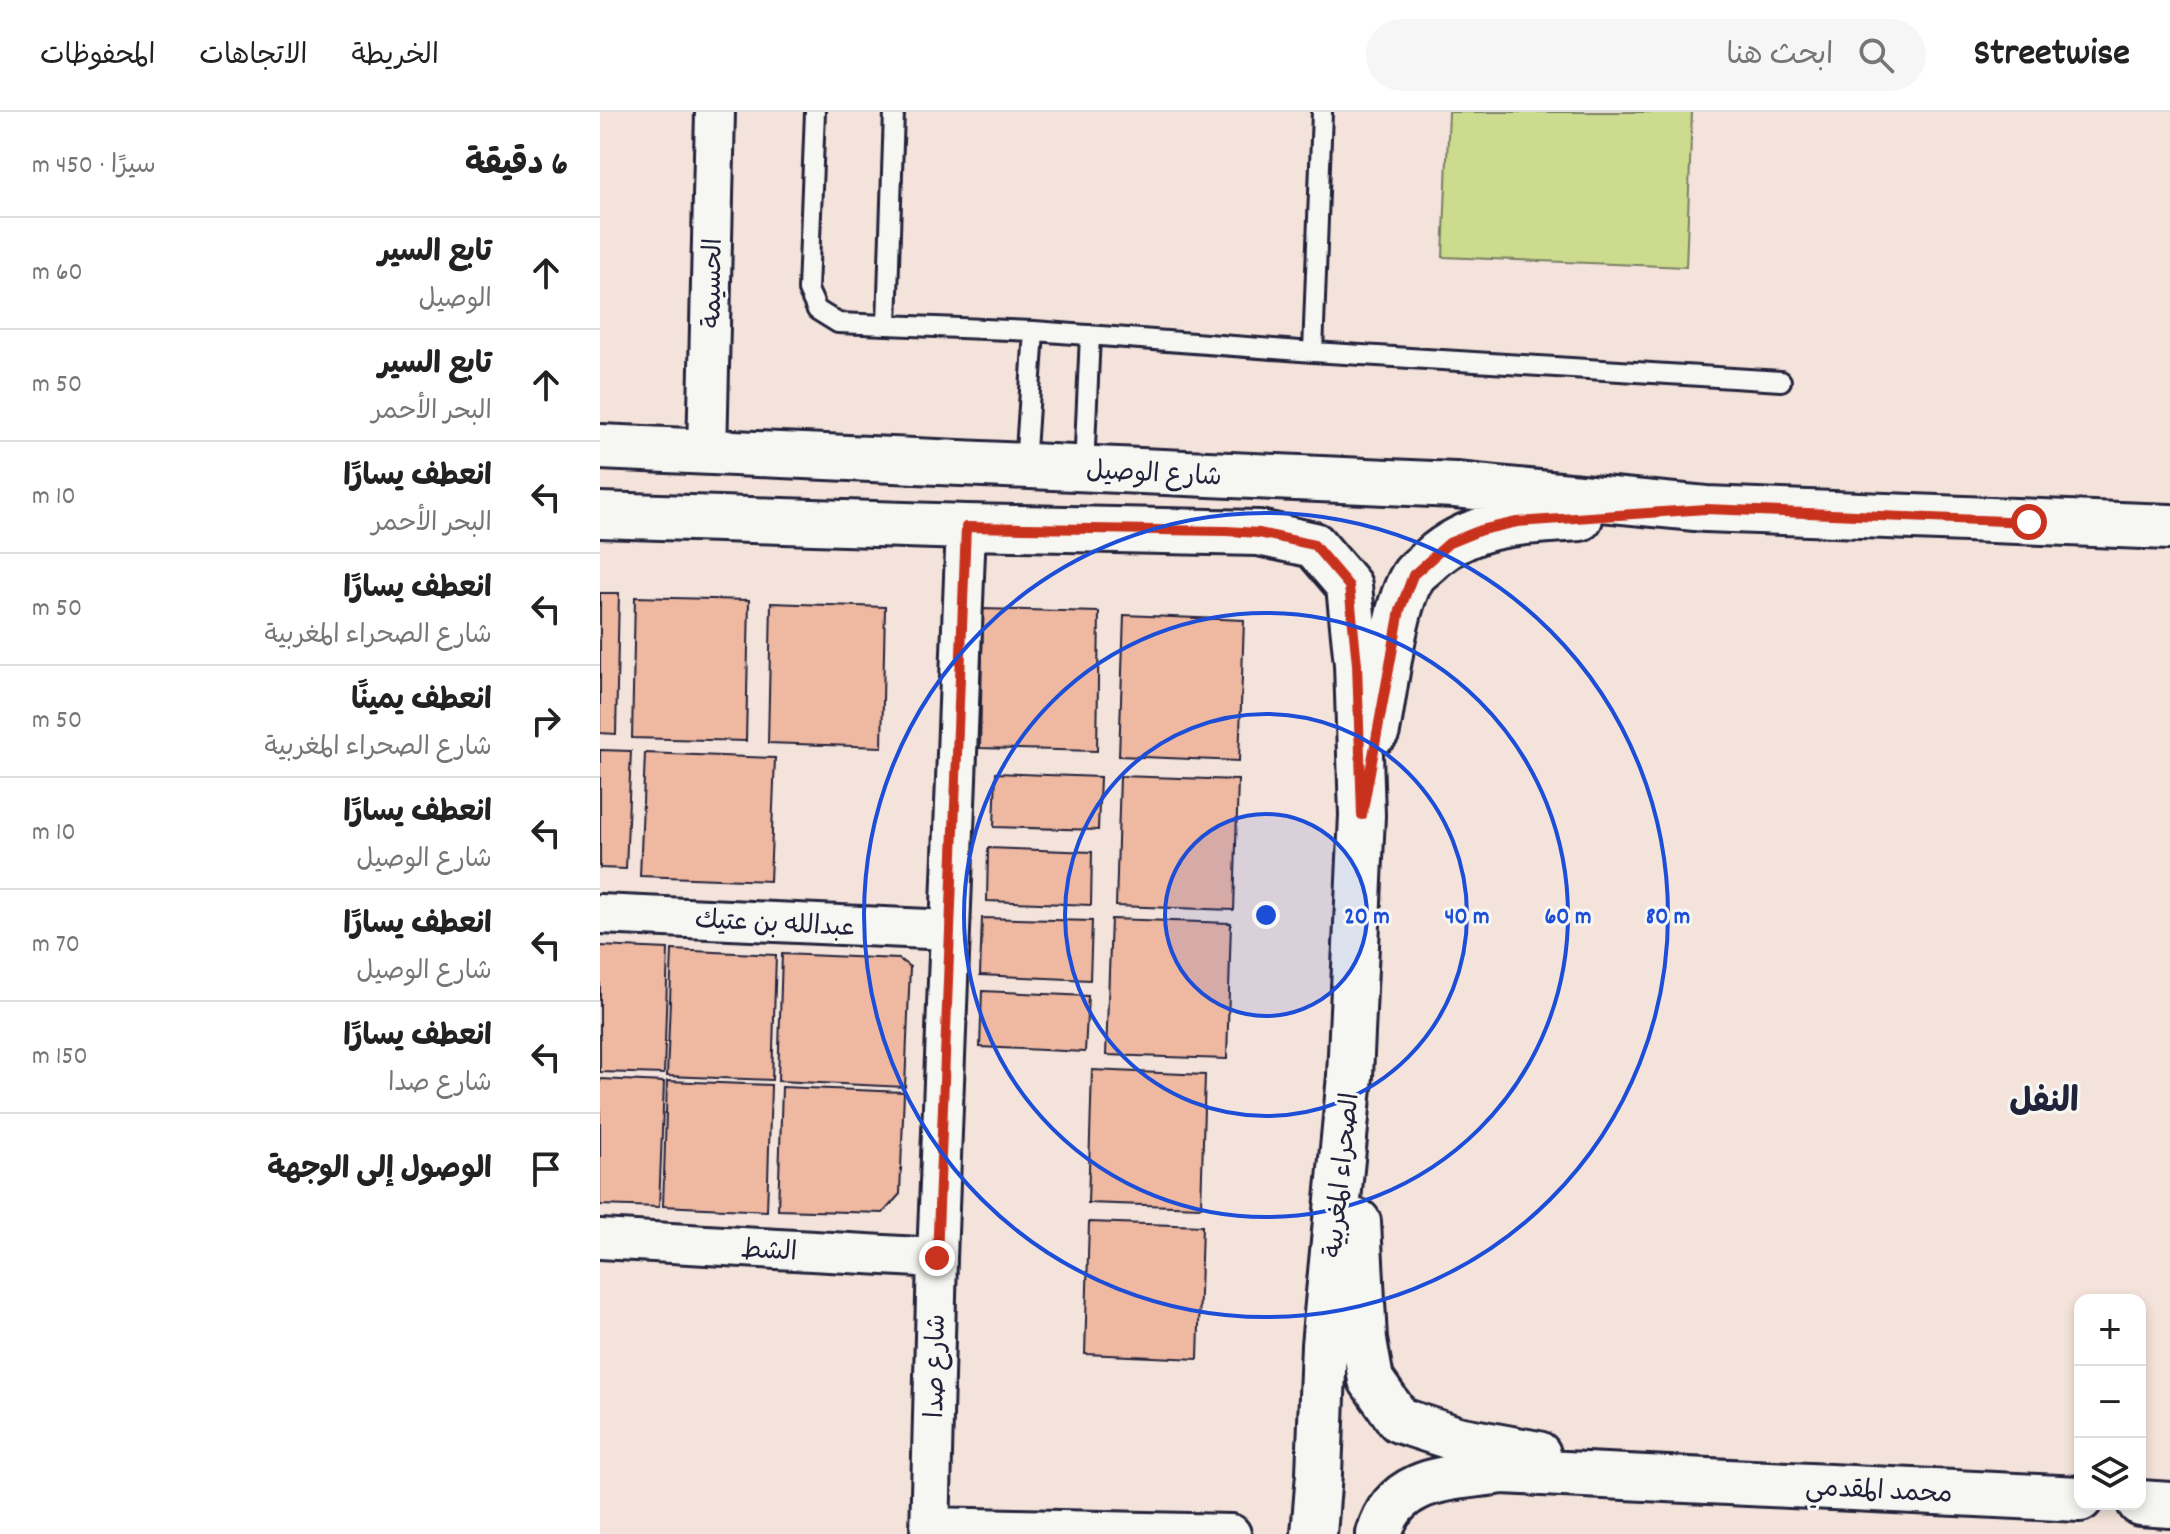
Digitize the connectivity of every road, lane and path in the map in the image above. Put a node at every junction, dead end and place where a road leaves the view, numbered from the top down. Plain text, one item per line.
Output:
1 (715, 112) edge
2 (815, 112) edge
3 (894, 112) edge
4 (1322, 112) edge
5 (887, 324) junction
6 (1034, 331) junction
7 (1090, 335) junction
8 (1313, 352) junction
9 (1781, 381) dead end
10 (600, 447) edge
11 (707, 453) junction
12 (1025, 466) junction
13 (1084, 469) junction
14 (1706, 509) junction
15 (600, 515) edge
16 (966, 527) junction
17 (2170, 527) edge
18 (1362, 815) junction
19 (600, 914) edge
20 (950, 930) junction
21 (1350, 1076) junction
22 (600, 1239) edge
23 (937, 1258) junction
24 (1678, 1480) junction
25 (2074, 1499) edge
26 (2170, 1499) edge
27 (2146, 1501) edge
28 (2146, 1503) edge
29 (2170, 1505) edge
30 (930, 1530) edge
31 (1231, 1534) edge
32 (1314, 1534) edge
33 (1379, 1534) edge

1 - 11 street, الحسيمة
2 - 5 lane
3 - 5 lane
4 - 8 lane
5 - 6 lane
6 - 7 lane
6 - 12 lane
7 - 8 lane
7 - 13 lane
8 - 9 lane
10 - 11 street, شارع الوصيل
11 - 12 street, شارع الوصيل
12 - 13 street, شارع الوصيل
13 - 14 street, شارع الوصيل
14 - 17 street
14 - 18 street
15 - 16 street
16 - 18 street
16 - 20 street, شارع صدا
18 - 21 street, الصحراء المغربية
19 - 20 street, عبدالله بن عتيك
20 - 23 street, شارع صدا
21 - 24 street, محمد المقدمي
21 - 32 street, الصحراء المغربية
22 - 23 street, الشط
23 - 30 street, شارع صدا
24 - 25 street, محمد المقدمي
24 - 33 street, محمد المقدمي
26 - 27 street
28 - 29 street
30 - 31 street

